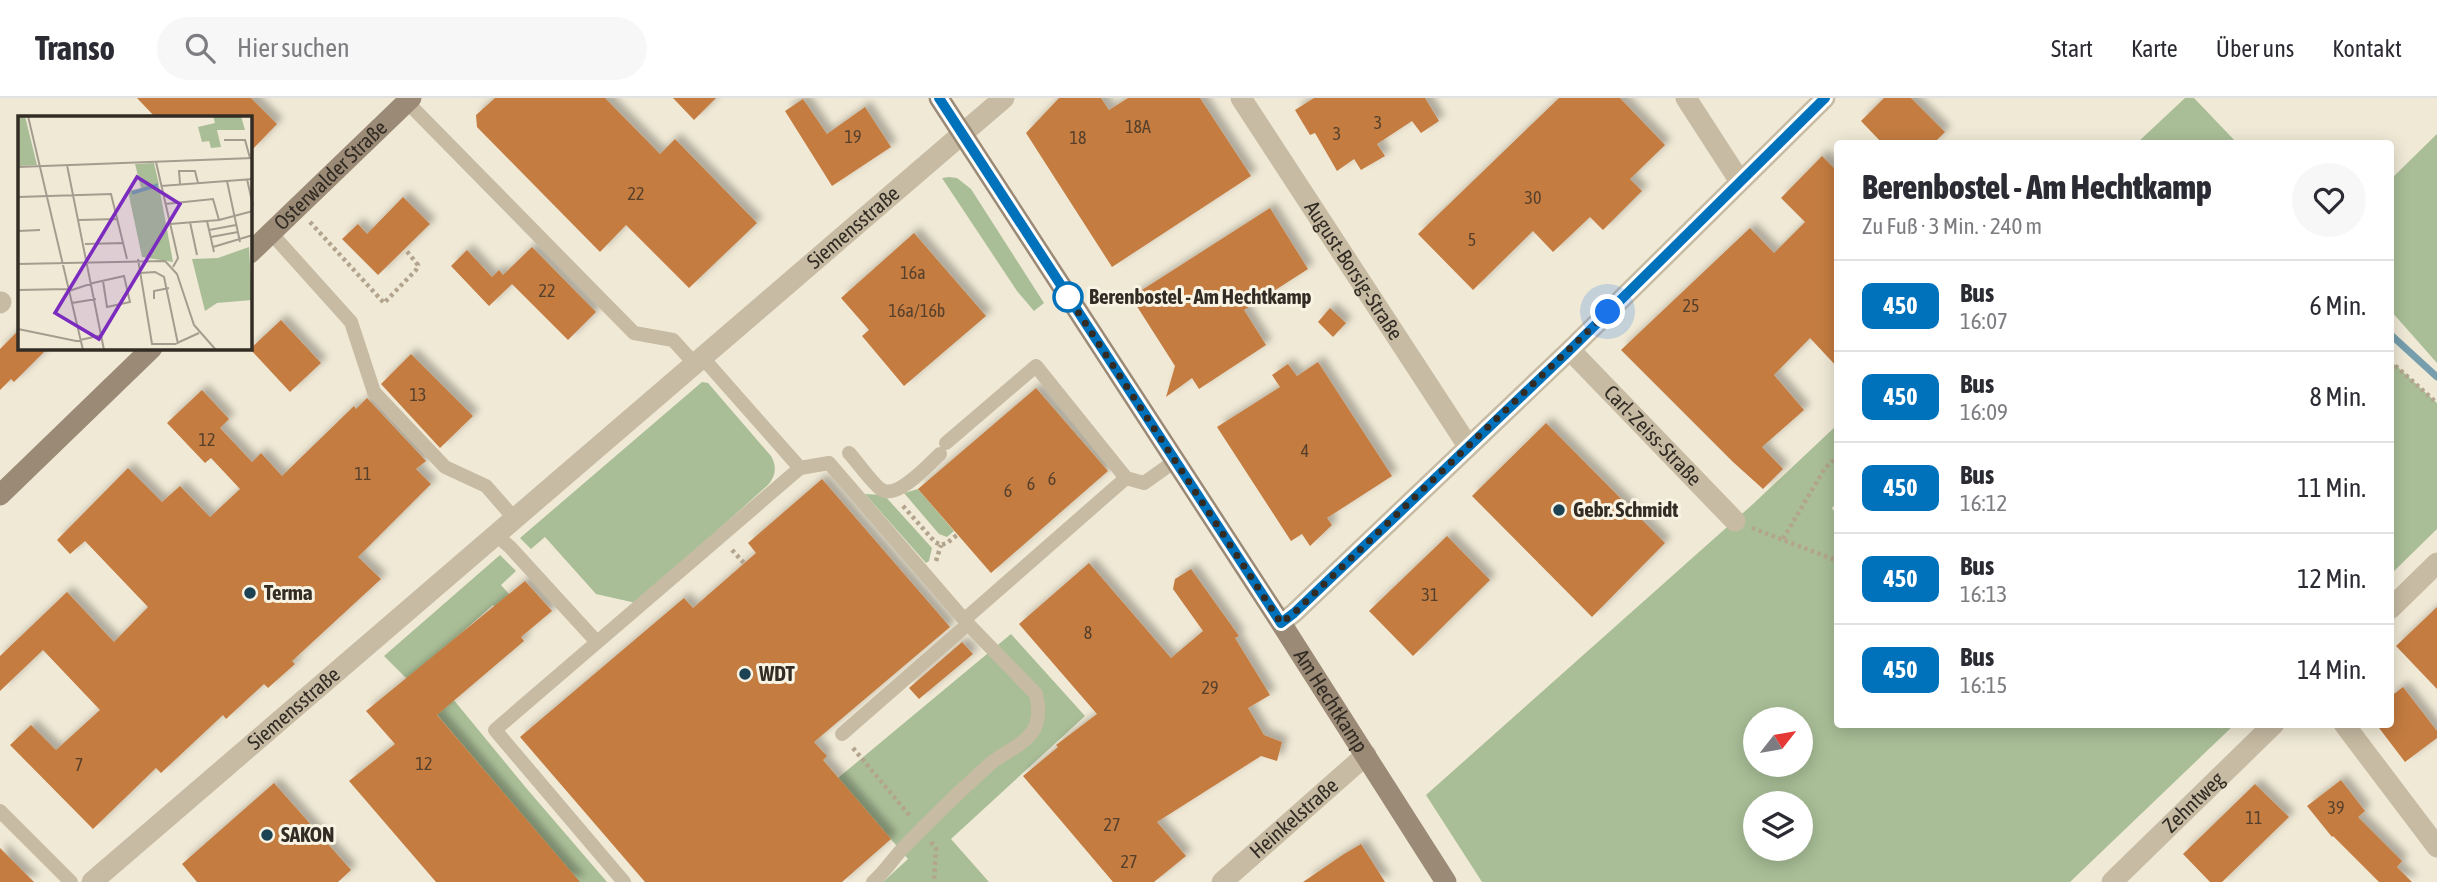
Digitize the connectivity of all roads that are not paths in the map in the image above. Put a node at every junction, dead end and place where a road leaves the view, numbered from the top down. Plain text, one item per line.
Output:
1 (939, 98) edge
2 (1004, 98) edge
3 (1241, 98) edge
4 (1686, 98) edge
5 (1825, 98) edge
6 (409, 100) edge
7 (961, 133) junction
8 (1739, 180) junction
9 (271, 233) junction
10 (252, 251) edge
11 (150, 350) edge
12 (1570, 350) junction
13 (698, 360) junction
14 (1468, 446) junction
15 (849, 453) dead end
16 (1175, 461) junction
17 (800, 468) junction
18 (1126, 478) junction
19 (0, 495) edge
20 (514, 518) junction
21 (1735, 521) road end
22 (503, 540) junction
23 (2437, 563) edge
24 (2394, 605) edge
25 (966, 622) junction
26 (1281, 623) junction
27 (596, 641) junction
28 (2270, 728) edge
29 (2347, 728) edge
30 (842, 734) road end
31 (1366, 755) junction
32 (0, 811) edge
33 (2437, 847) edge
34 (71, 882) edge
35 (92, 882) edge
36 (624, 882) edge
37 (873, 882) edge
38 (1222, 882) edge
39 (1446, 882) edge
40 (2112, 882) edge

1 - 7 street, Am Hechtkamp
2 - 7 street, Siemensstraße
3 - 14 street, August-Borsig-Straße
4 - 8 street
5 - 8 street
6 - 9 street, Osterwalder Straße
6 - 13 lane
7 - 13 street, Siemensstraße
7 - 16 street, Am Hechtkamp
8 - 12 street
9 - 10 street, Osterwalder Straße
9 - 20 lane
11 - 19 street
12 - 14 street
12 - 21 street, Carl-Zeiss-Straße
13 - 17 lane
13 - 20 street, Siemensstraße
14 - 26 street
15 - 18 lane
16 - 18 lane
16 - 26 street, Am Hechtkamp
17 - 25 lane
17 - 27 lane
18 - 25 lane
20 - 22 street, Siemensstraße
22 - 27 lane
22 - 35 street, Siemensstraße
23 - 24 street
25 - 30 lane
25 - 37 lane
26 - 31 street, Am Hechtkamp
27 - 36 lane
28 - 40 street, Zehntweg
29 - 33 street
31 - 38 street, Heinkelstraße
31 - 39 street, Am Hechtkamp
32 - 34 lane

